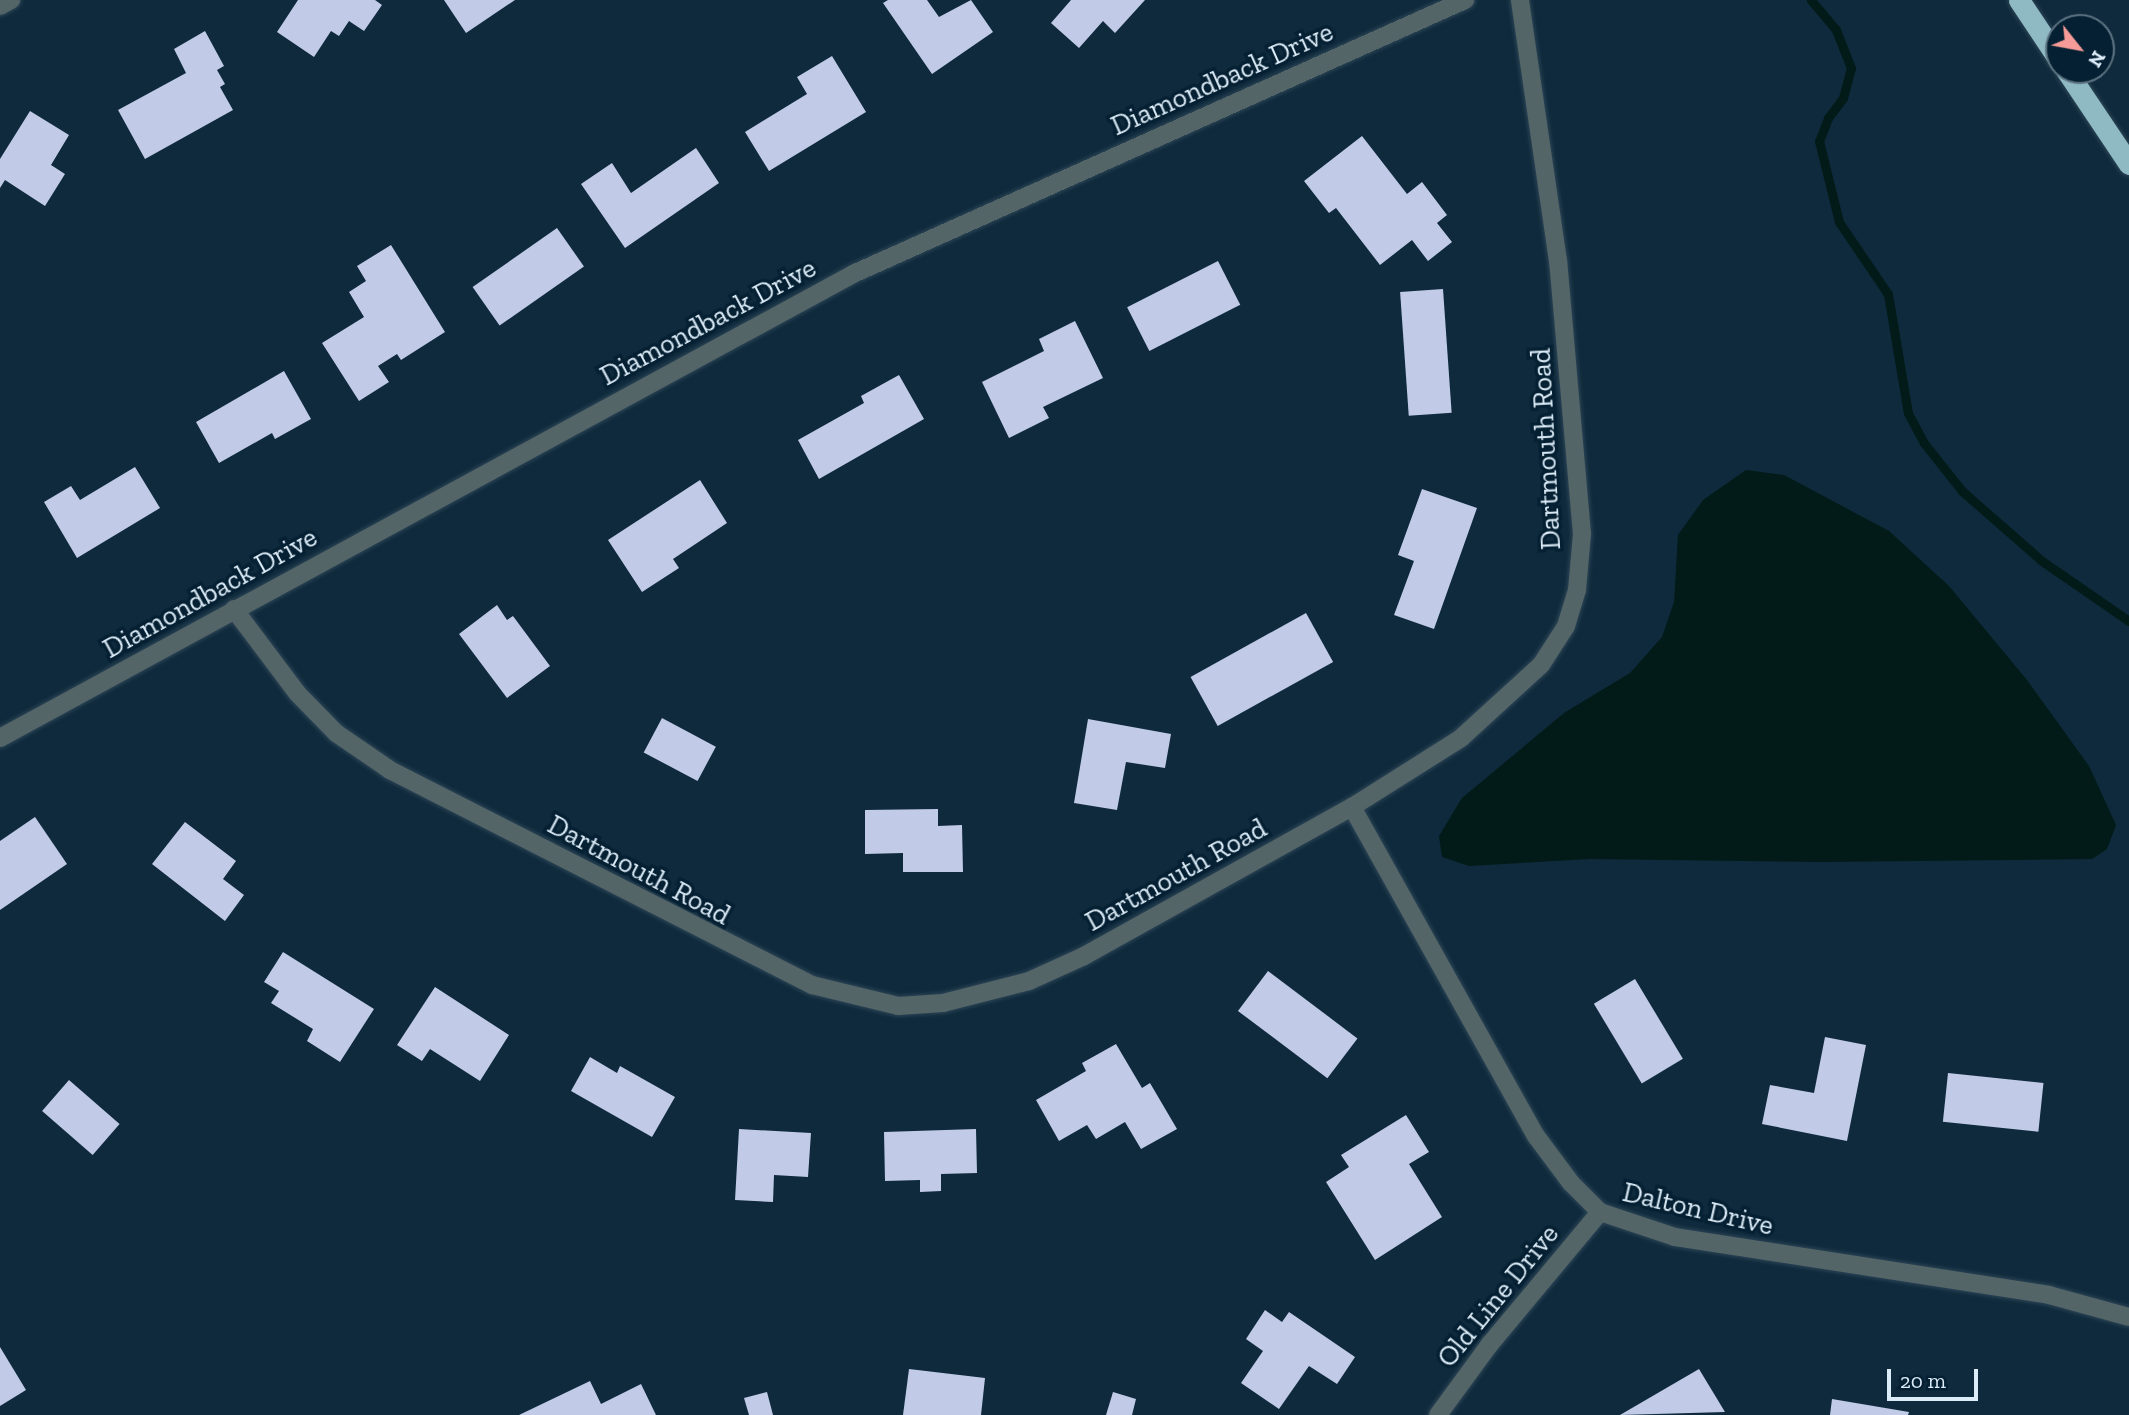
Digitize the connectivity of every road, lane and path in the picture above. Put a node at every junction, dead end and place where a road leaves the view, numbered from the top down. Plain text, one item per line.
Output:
1 (11, 0) edge
2 (1465, 0) edge
3 (1520, 0) edge
4 (2019, 0) edge
5 (0, 6) edge
6 (2045, 39) edge
7 (2075, 84) edge
8 (2129, 164) edge
9 (234, 609) junction
10 (0, 738) edge
11 (1352, 807) junction
12 (1600, 1212) junction
13 (2129, 1317) edge
14 (1438, 1415) edge

1 - 5 street
2 - 9 street, Diamondback Drive
3 - 11 street, Dartmouth Road
4 - 6 highway
7 - 8 highway
9 - 10 street, Diamondback Drive
9 - 11 street, Dartmouth Road
11 - 12 street, Dalton Drive
12 - 13 street, Dalton Drive
12 - 14 street, Old Line Drive

